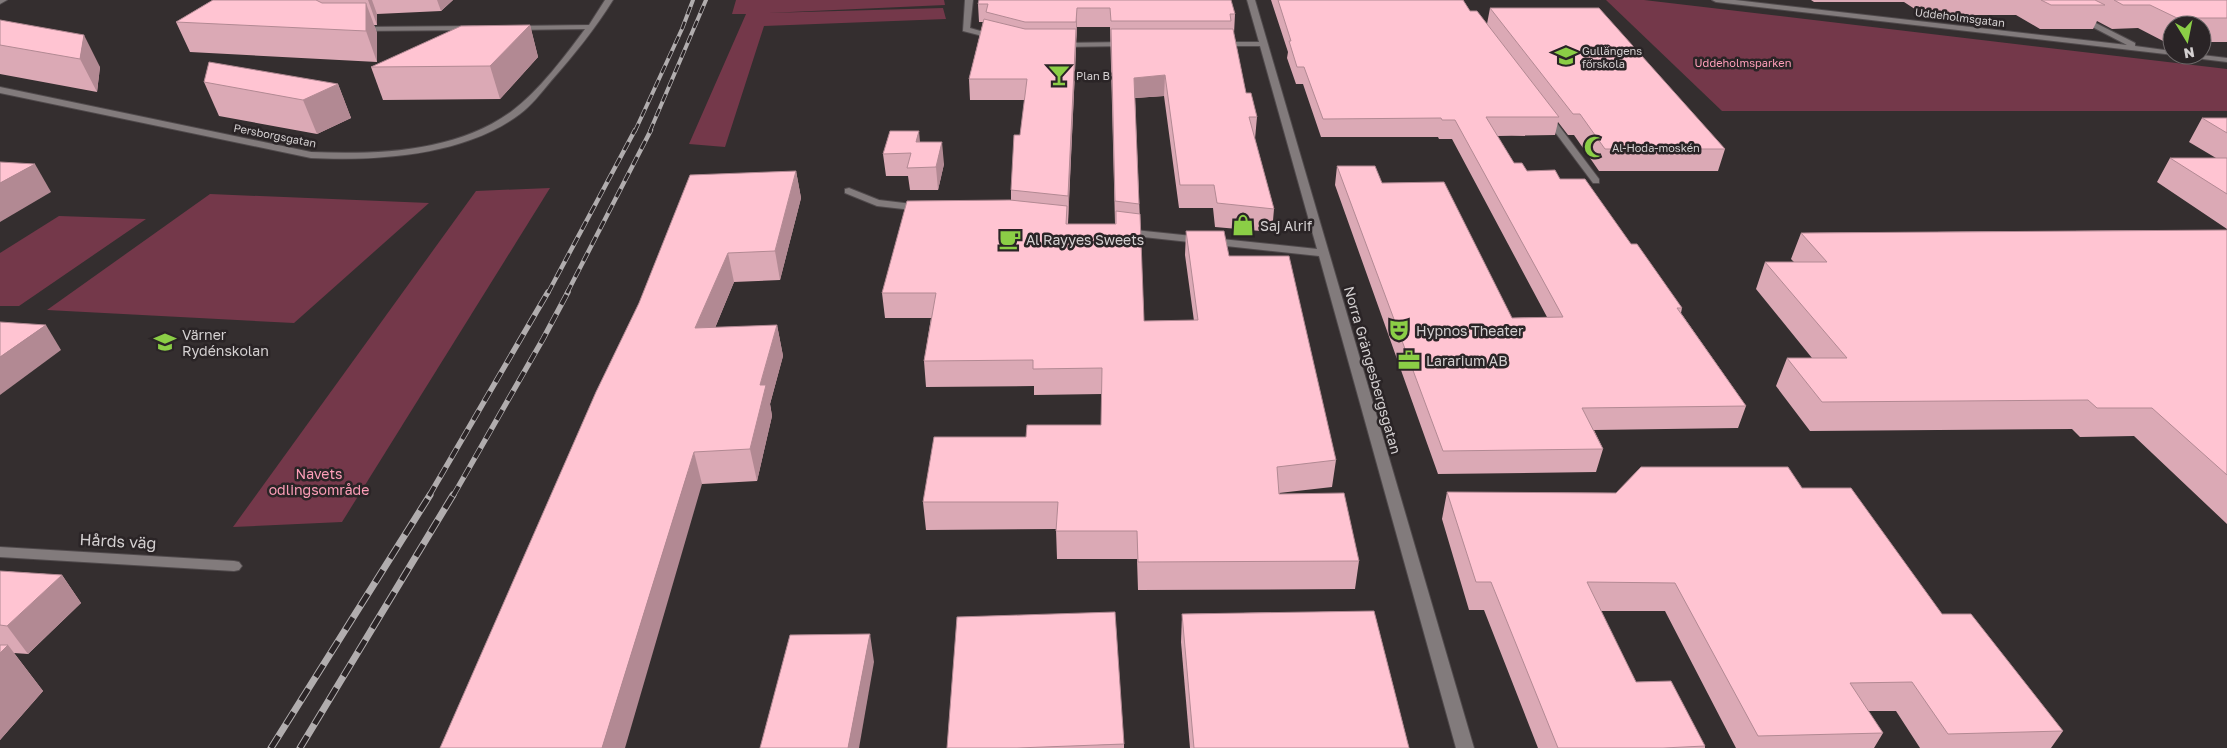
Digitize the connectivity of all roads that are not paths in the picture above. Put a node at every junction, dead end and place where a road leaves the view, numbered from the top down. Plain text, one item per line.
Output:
1 (609, 0) edge
2 (969, 0) edge
3 (1251, 0) edge
4 (1716, 0) edge
5 (2073, 13) edge
6 (592, 27) junction
7 (482, 28) edge
8 (502, 28) edge
9 (353, 29) edge
10 (1000, 39) edge
11 (1045, 44) edge
12 (1133, 44) edge
13 (1212, 44) edge
14 (1264, 44) junction
15 (2139, 49) junction
16 (2162, 52) edge
17 (2212, 58) edge
18 (2227, 60) edge
19 (0, 90) edge
20 (1544, 111) edge
21 (1596, 180) dead end
22 (849, 191) dead end
23 (936, 210) edge
24 (1113, 230) edge
25 (1324, 253) junction
26 (0, 552) edge
27 (234, 566) dead end
28 (1464, 748) edge

1 - 6 street, Persborgsgatan
2 - 10 street
3 - 14 street, Norra Grängesbergsgatan
4 - 15 street, Uddeholmsgatan
5 - 15 street
6 - 8 street
6 - 19 street, Persborgsgatan
7 - 9 street
11 - 12 street
13 - 14 street
14 - 25 street, Norra Grängesbergsgatan
15 - 16 street, Uddeholmsgatan
17 - 18 street
20 - 21 street
22 - 23 street
24 - 25 street
25 - 28 street, Norra Grängesbergsgatan
26 - 27 street, Hårds väg

